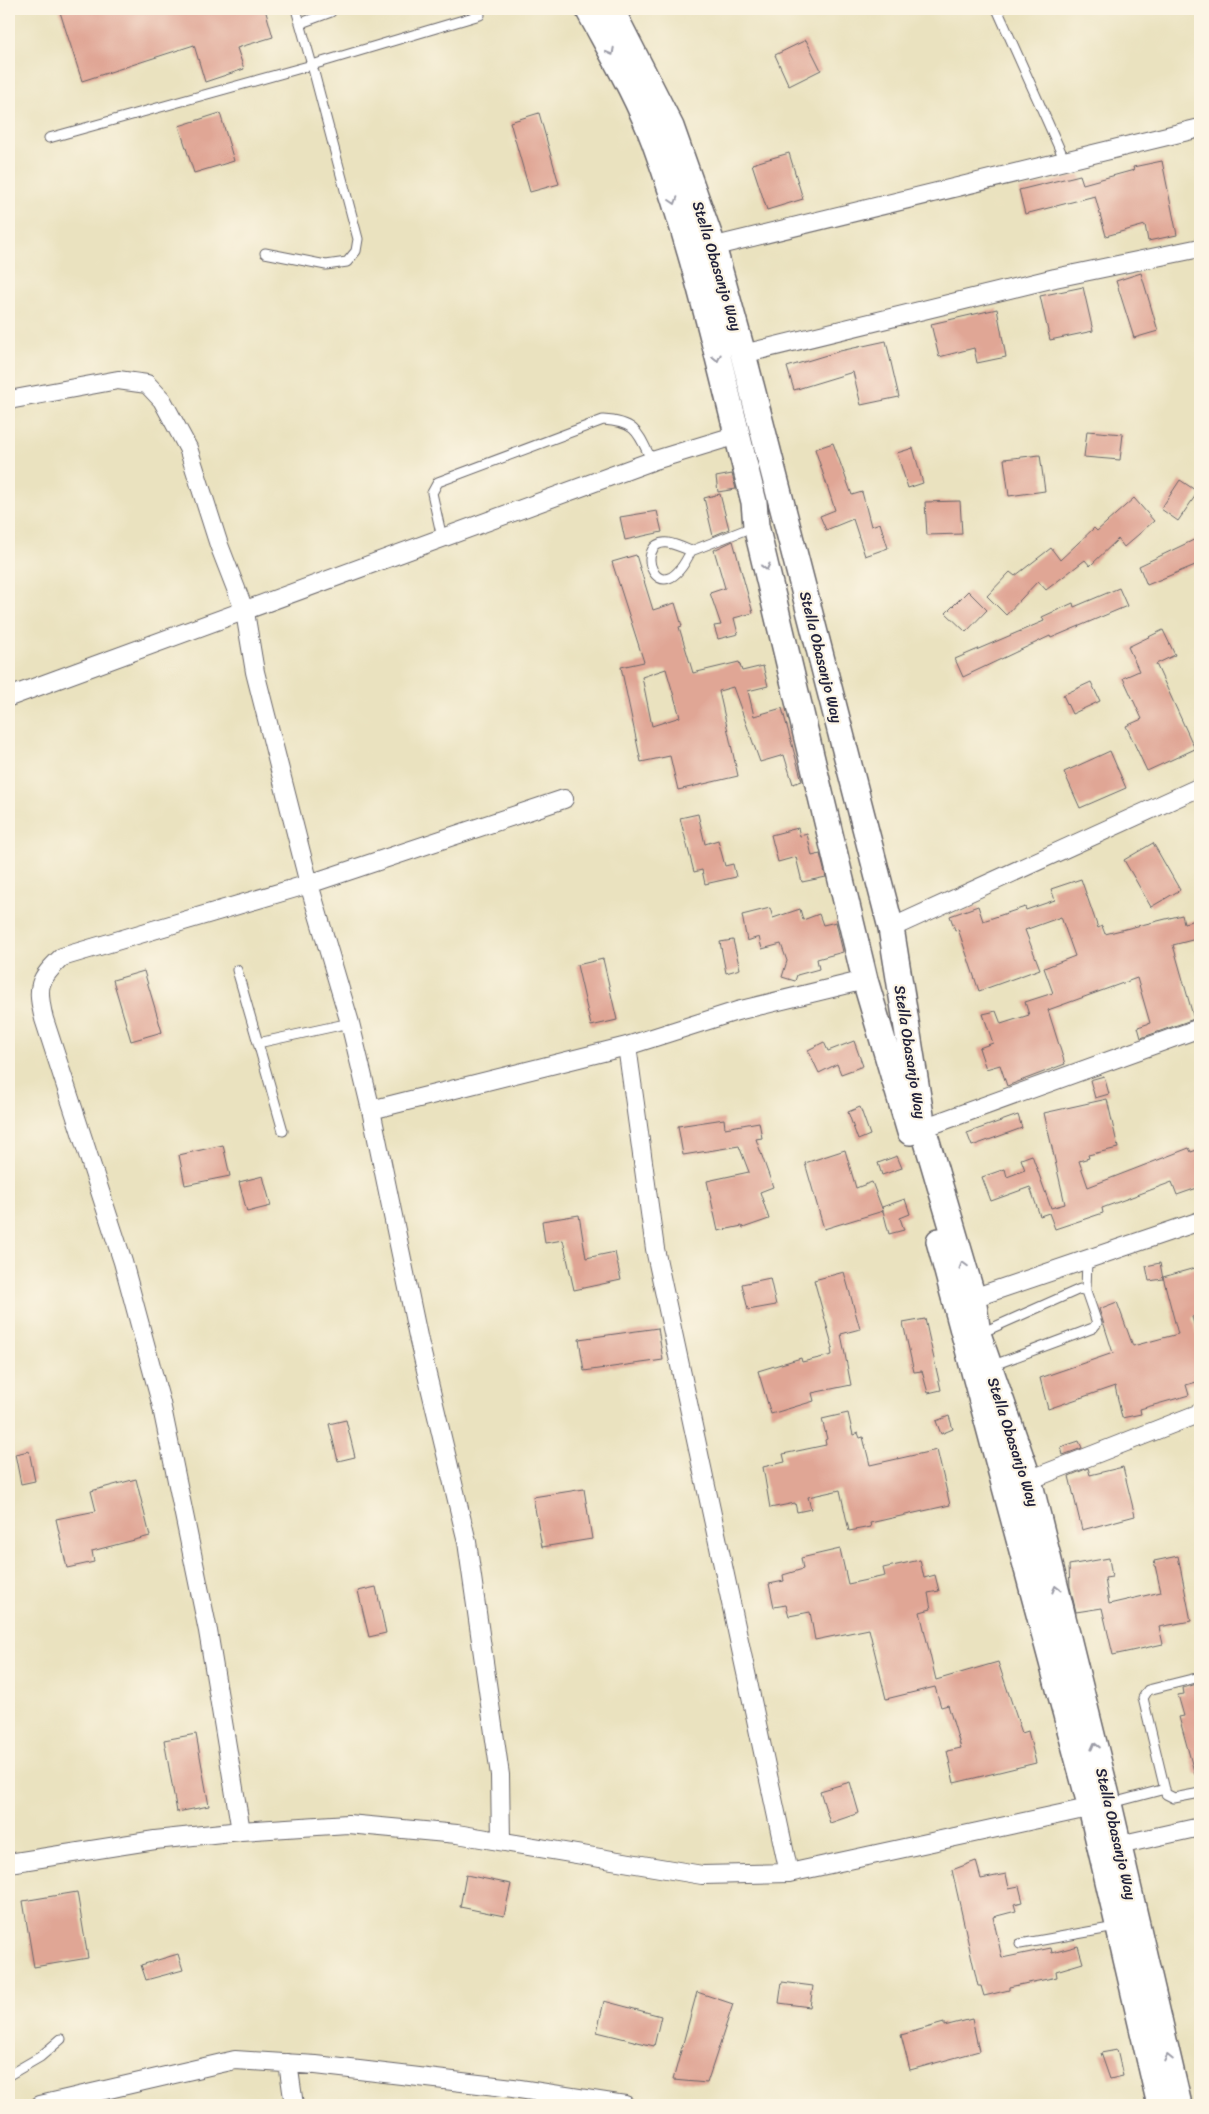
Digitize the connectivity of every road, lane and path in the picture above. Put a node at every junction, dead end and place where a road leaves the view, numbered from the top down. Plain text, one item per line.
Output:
1 (296, 9) edge
2 (333, 9) edge
3 (588, 9) edge
4 (611, 9) edge
5 (997, 9) edge
6 (480, 15) dead end
7 (301, 23) junction
8 (312, 65) junction
9 (1200, 128) edge
10 (49, 138) dead end
11 (1065, 161) junction
12 (1200, 248) edge
13 (702, 249) junction
14 (265, 253) dead end
15 (743, 354) junction
16 (9, 400) edge
17 (737, 435) junction
18 (652, 461) junction
19 (756, 526) junction
20 (442, 538) junction
21 (690, 551) junction
22 (245, 612) junction
23 (9, 697) edge
24 (1200, 787) edge
25 (564, 799) dead end
26 (309, 884) junction
27 (891, 928) junction
28 (236, 970) dead end
29 (865, 980) junction
30 (350, 1023) junction
31 (1200, 1028) edge
32 (258, 1043) junction
33 (627, 1046) junction
34 (371, 1110) junction
35 (923, 1128) junction
36 (284, 1130) dead end
37 (1200, 1221) edge
38 (1087, 1258) junction
39 (1086, 1291) junction
40 (973, 1298) junction
41 (980, 1351) junction
42 (1200, 1413) edge
43 (1029, 1480) junction
44 (1200, 1677) edge
45 (1165, 1789) junction
46 (1200, 1794) edge
47 (1100, 1806) junction
48 (1200, 1827) edge
49 (241, 1831) junction
50 (501, 1841) junction
51 (1119, 1845) junction
52 (9, 1863) edge
53 (789, 1873) junction
54 (1119, 1927) junction
55 (1020, 1944) dead end
56 (62, 2038) dead end
57 (288, 2063) junction
58 (9, 2075) edge
59 (40, 2105) edge
60 (294, 2105) edge
61 (625, 2105) edge
62 (1160, 2105) edge
63 (1179, 2105) edge

1 - 7 lane
2 - 7 lane
3 -> 13 street
4 - 13 street, Stella Obasanjo Way
5 - 11 lane
6 - 8 lane
7 - 8 lane
8 - 10 lane
8 - 14 lane
9 - 11 street
11 - 13 street
12 - 15 street
13 - 15 street, Stella Obasanjo Way
13 -> 17 street
15 - 27 street, Stella Obasanjo Way
16 - 22 street
17 - 18 street
17 - 19 street
18 - 20 street
18 - 20 lane
19 - 21 lane
19 -> 29 street
20 - 22 street
21 - 21 lane
22 - 23 street
22 - 26 street
24 - 27 street
25 - 26 street
26 - 30 street
26 - 49 street
27 - 35 street, Stella Obasanjo Way
28 - 32 lane
29 - 33 street
29 - 41 street
30 - 32 lane
30 - 34 street
31 - 35 street
32 - 36 lane
33 - 34 street
33 - 53 street
34 - 50 street
40 -> 35 street, Stella Obasanjo Way
37 - 38 street
38 - 39 lane
38 - 40 street
39 - 41 lane
39 - 41 lane
40 - 41 street, Stella Obasanjo Way
41 - 43 street, Stella Obasanjo Way
41 - 47 street
42 - 43 street
47 -> 43 street, Stella Obasanjo Way
44 - 45 lane
45 - 46 lane
45 - 47 lane
47 - 51 street, Stella Obasanjo Way
47 - 53 street
47 - 54 street
48 - 51 street
49 - 50 street
49 - 52 street
50 - 53 street
63 -> 51 street, Stella Obasanjo Way
54 - 55 lane
54 - 62 street
56 - 58 lane
57 - 59 street
57 - 60 street
57 - 61 street

